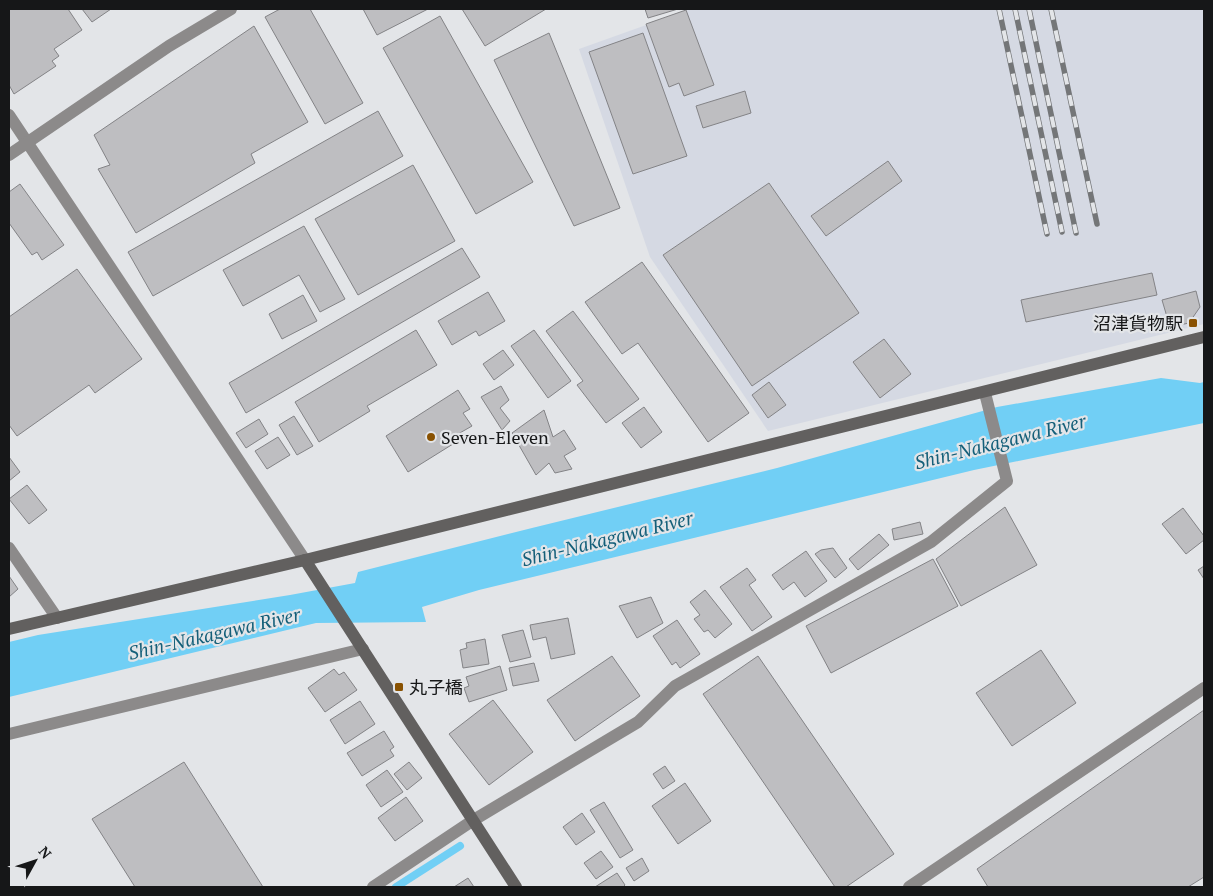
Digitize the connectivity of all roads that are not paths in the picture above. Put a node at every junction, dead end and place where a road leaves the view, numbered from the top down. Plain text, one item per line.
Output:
1 (231, 9) edge
2 (9, 115) edge
3 (27, 142) junction
4 (9, 156) edge
5 (1204, 337) edge
6 (985, 393) junction
7 (9, 548) edge
8 (305, 560) junction
9 (58, 618) junction
10 (9, 629) edge
11 (363, 649) junction
12 (1204, 688) edge
13 (9, 734) edge
14 (472, 821) junction
15 (373, 887) edge
16 (516, 887) edge
17 (909, 887) edge

1 - 3 street
2 - 3 street
3 - 4 street
3 - 8 street
5 - 6 street
6 - 8 street
6 - 14 street
7 - 9 street
8 - 9 street
8 - 11 street
9 - 10 street
11 - 13 street
11 - 14 street
12 - 17 street
14 - 15 street
14 - 16 street

